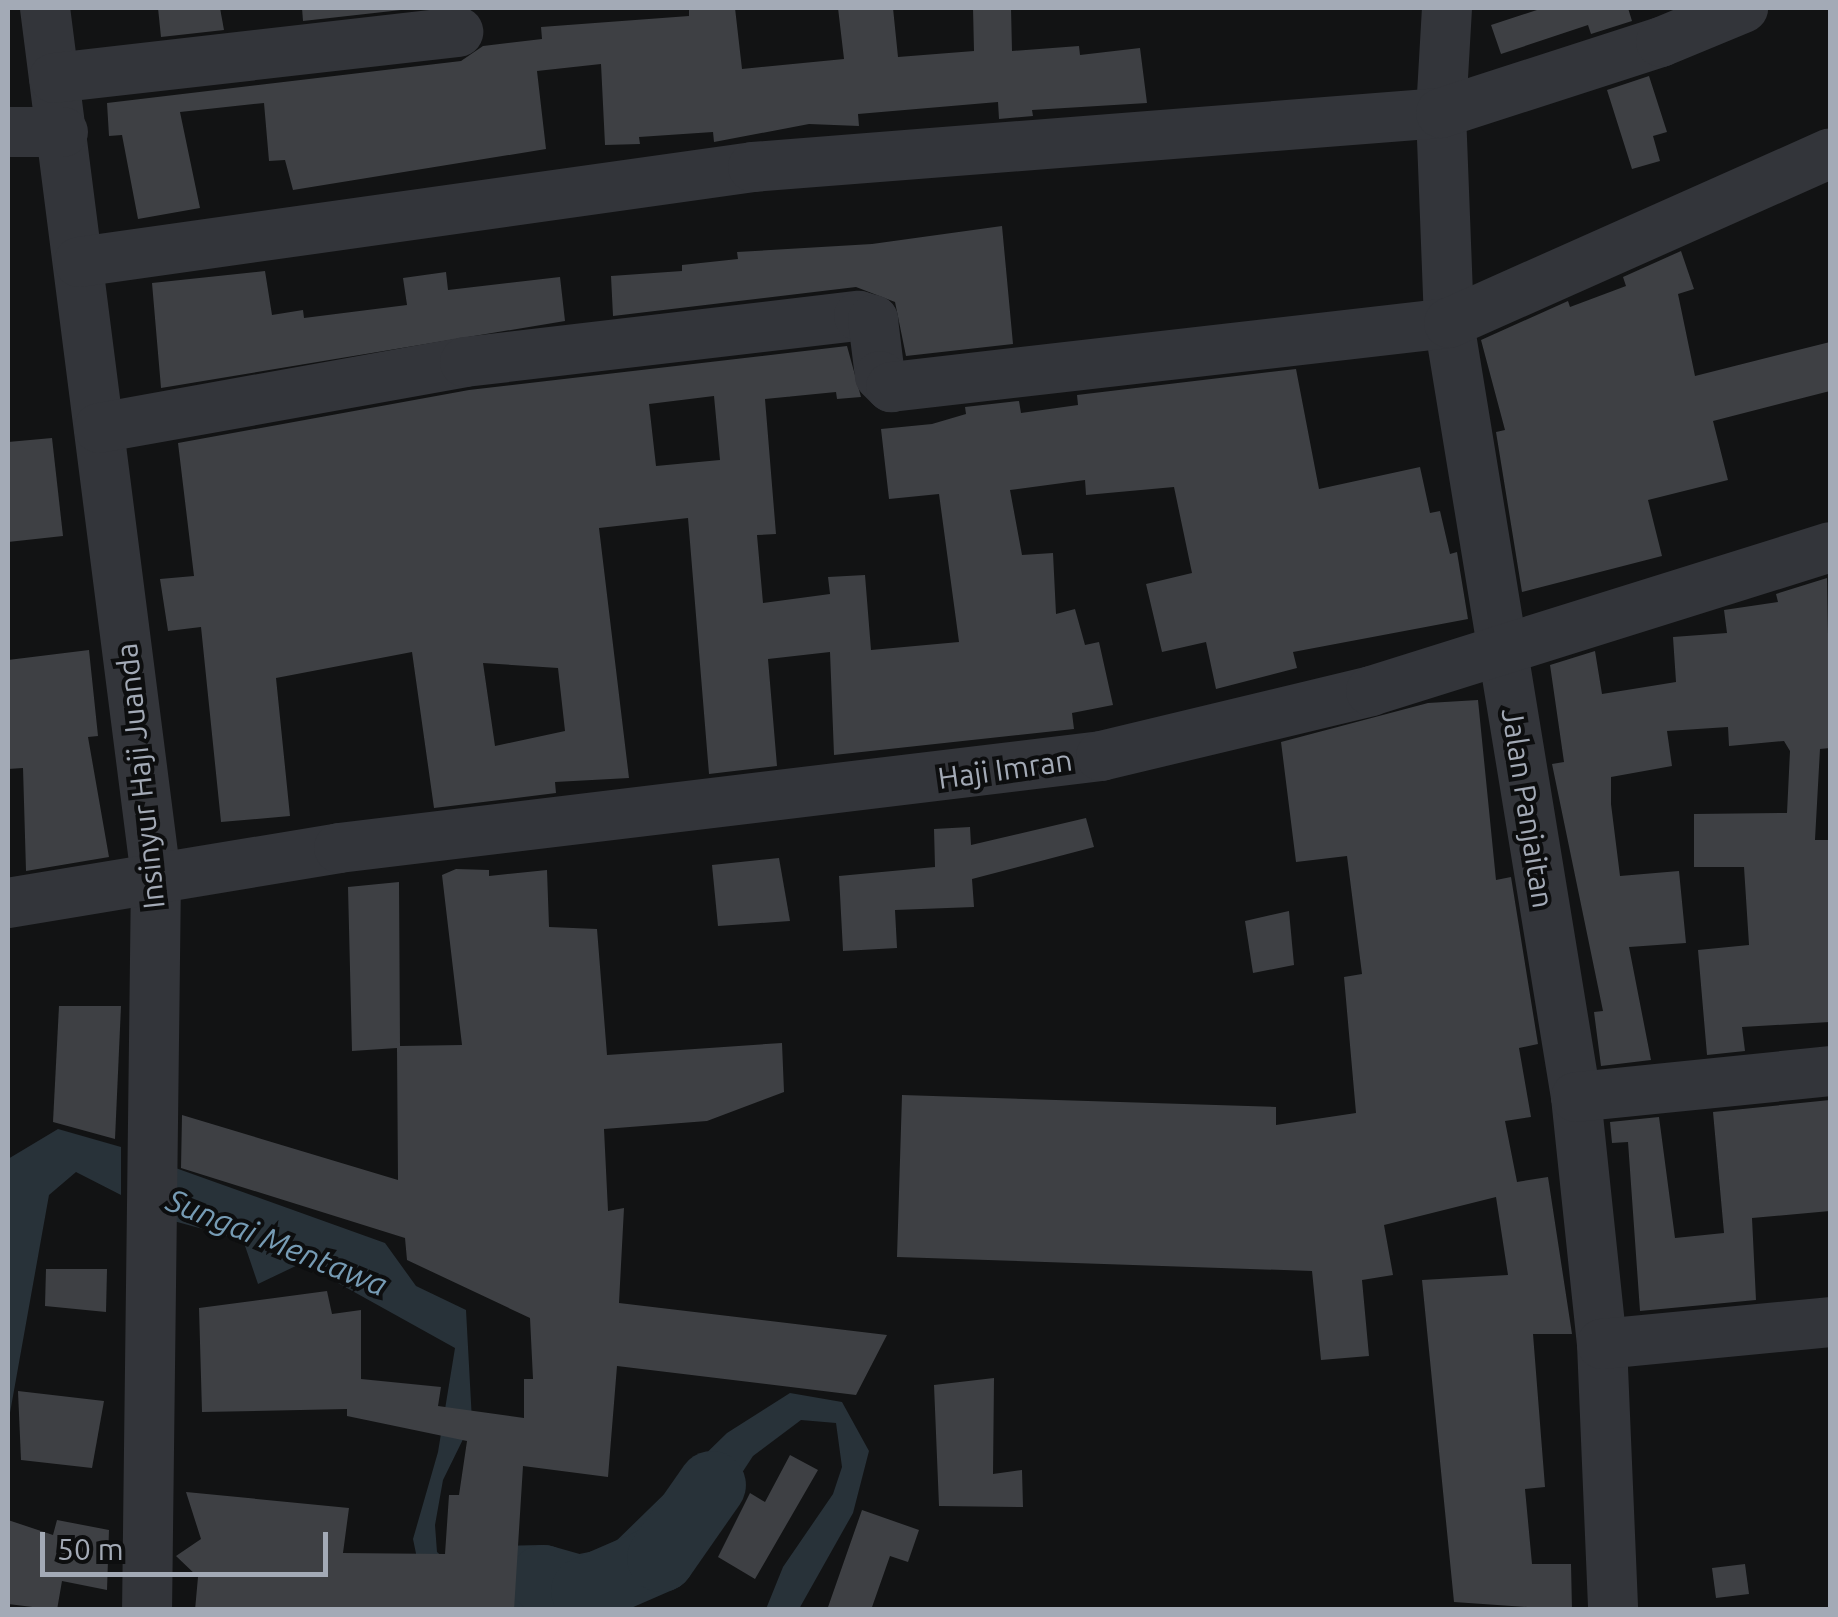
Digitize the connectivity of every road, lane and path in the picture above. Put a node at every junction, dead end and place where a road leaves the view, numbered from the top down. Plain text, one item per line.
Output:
1 (45, 8) edge
2 (1446, 8) edge
3 (1743, 8) edge
4 (458, 32) dead end
5 (54, 78) junction
6 (1440, 113) junction
7 (8, 132) edge
8 (63, 132) junction
9 (1830, 153) edge
10 (79, 262) junction
11 (1450, 323) junction
12 (100, 428) junction
13 (1830, 547) edge
14 (1502, 652) junction
15 (156, 877) junction
16 (8, 903) edge
17 (1830, 1072) edge
18 (1576, 1097) junction
19 (1830, 1322) edge
20 (1602, 1344) junction
21 (147, 1610) edge
22 (1612, 1610) edge

1 - 5 street, Insinyur Haji Juanda
2 - 6 street, Jalan Panjaitan
3 - 6 street
4 - 5 street
5 - 8 street, Insinyur Haji Juanda
6 - 10 street
6 - 11 street, Jalan Panjaitan
7 - 8 street
8 - 10 street, Insinyur Haji Juanda
9 - 11 street
10 - 12 street, Insinyur Haji Juanda
11 - 12 street
11 - 14 street, Jalan Panjaitan
12 - 15 street, Insinyur Haji Juanda
13 - 14 street, Haji Imran
14 - 15 street, Haji Imran
14 - 18 street, Jalan Panjaitan
15 - 16 street, Haji Imran
15 - 21 street, Insinyur Haji Juanda
17 - 18 street
18 - 20 street, Jalan Panjaitan
19 - 20 street
20 - 22 street, Jalan Panjaitan

